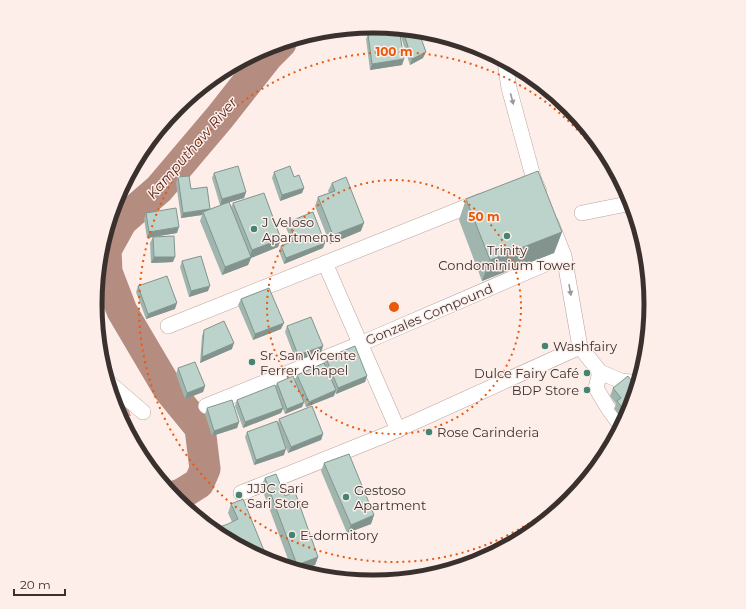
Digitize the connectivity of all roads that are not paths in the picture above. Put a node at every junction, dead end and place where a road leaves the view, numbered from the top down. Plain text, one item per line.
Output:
1 (506, 67) edge
2 (534, 180) junction
3 (520, 186) edge
4 (491, 198) edge
5 (625, 204) edge
6 (582, 213) dead end
7 (564, 256) junction
8 (325, 263) junction
9 (168, 326) dead end
10 (360, 344) junction
11 (580, 347) junction
12 (600, 372) junction
13 (633, 382) edge
14 (115, 388) edge
15 (206, 406) dead end
16 (143, 412) dead end
17 (618, 422) edge
18 (398, 430) junction
19 (241, 493) dead end

1 -> 2 street
2 - 3 street
2 - 7 street
4 - 8 street
5 - 6 street
7 - 10 street, Gonzales Compound
7 -> 11 street
8 - 9 street
8 - 10 street, Gonzales Compound
10 - 15 street, Gonzales Compound
10 - 18 street, Gonzales Compound
11 - 12 street
11 - 18 street
12 - 13 street
12 - 17 street
14 - 16 street
18 - 19 street

